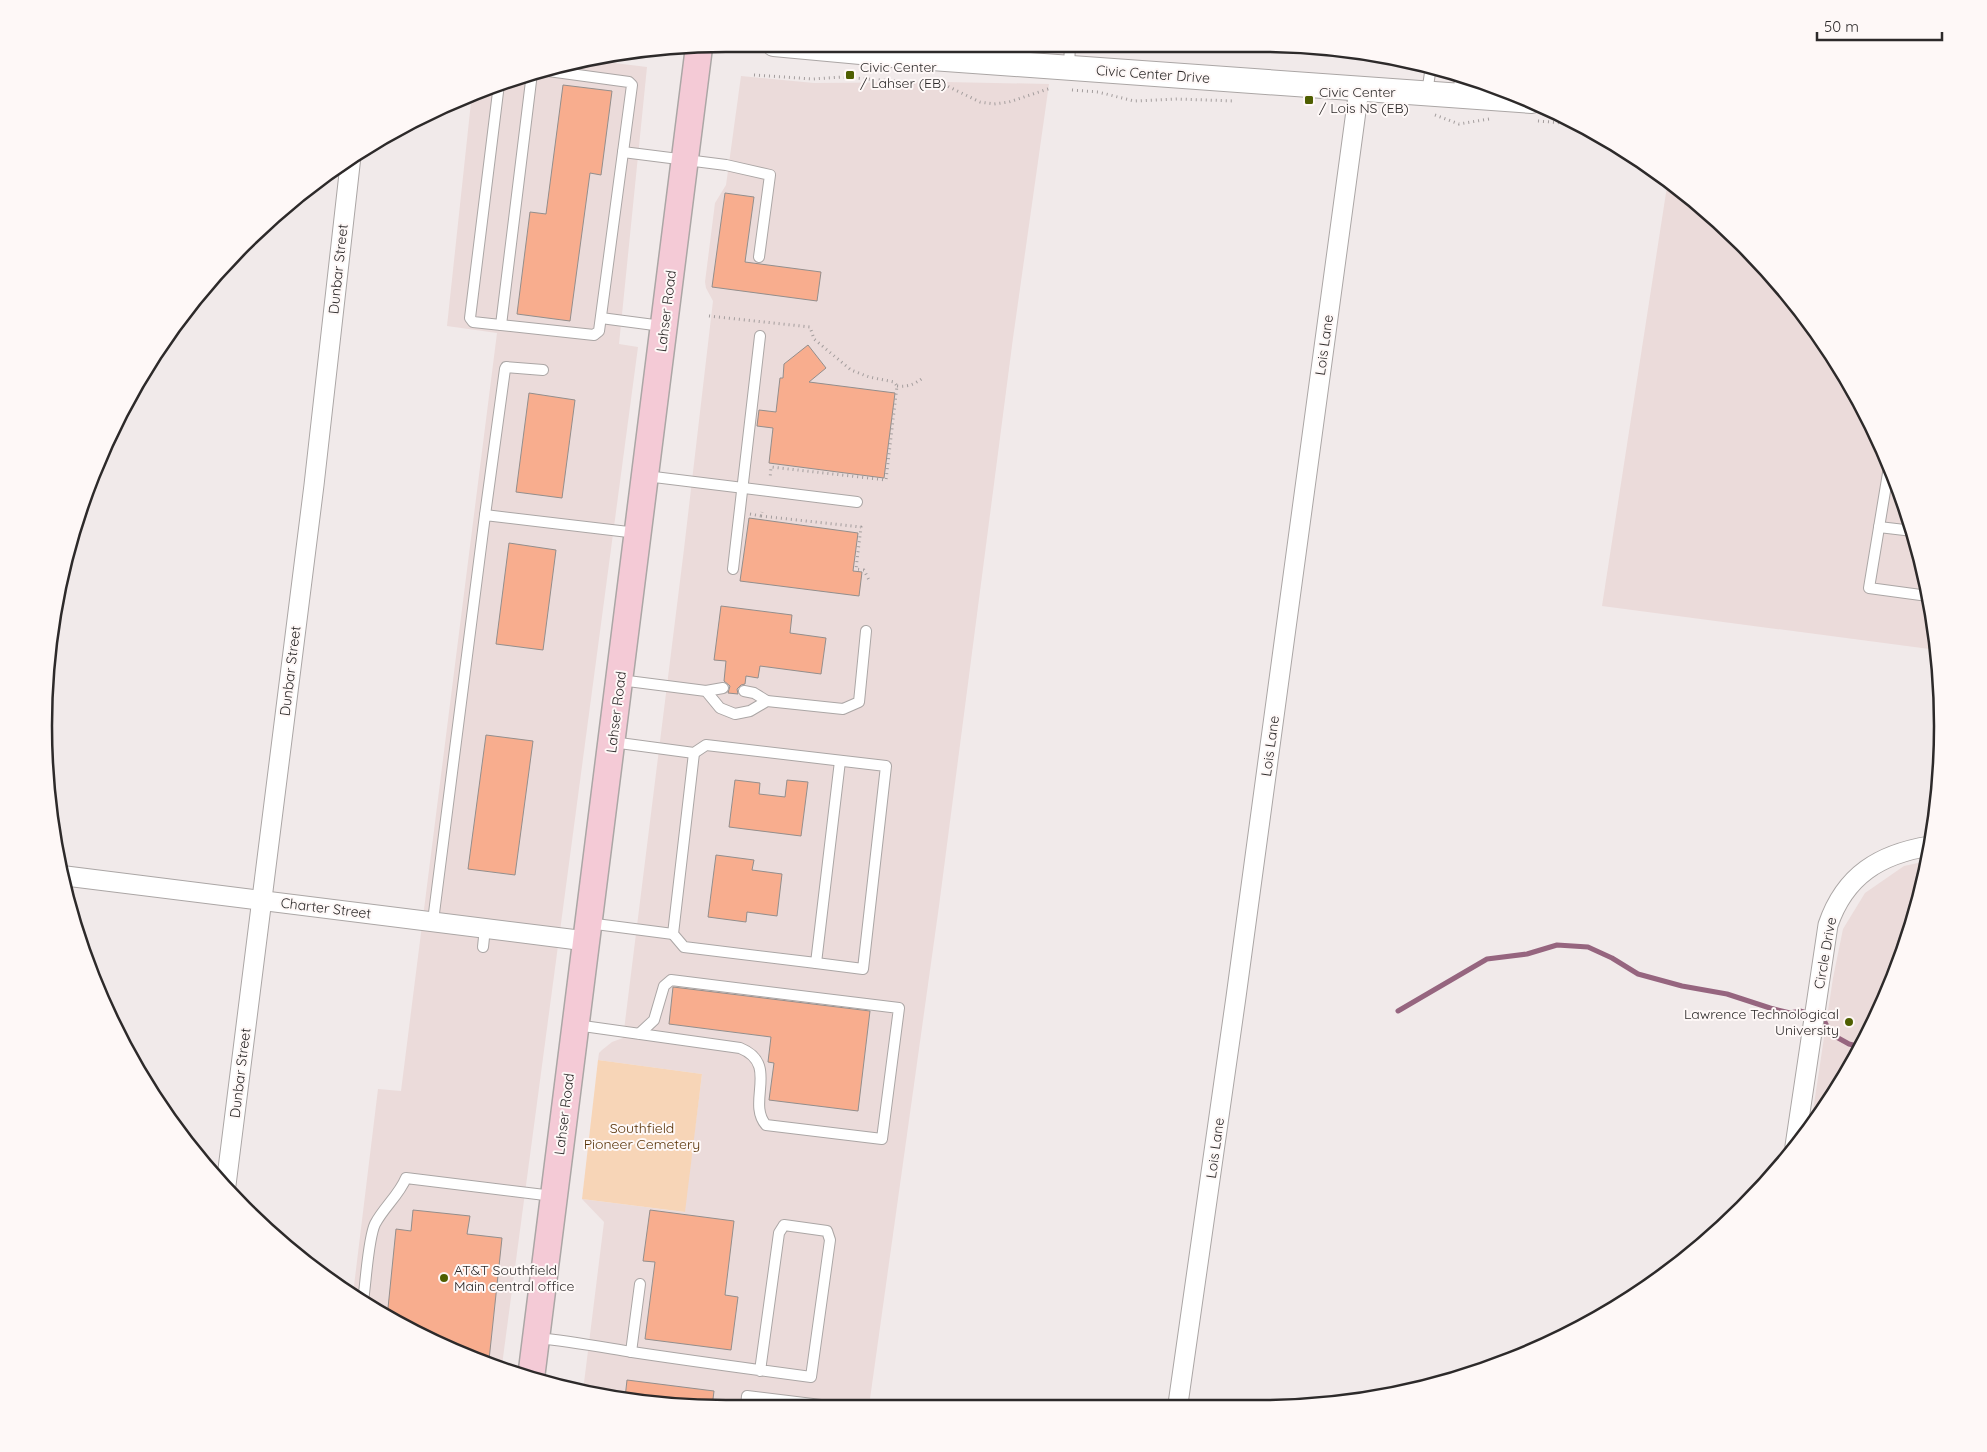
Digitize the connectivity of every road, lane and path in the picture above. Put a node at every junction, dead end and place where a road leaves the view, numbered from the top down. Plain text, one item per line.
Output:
1 (898, 52) edge
2 (1070, 52) edge
3 (698, 53) edge
4 (561, 73) edge
5 (1430, 74) edge
6 (754, 75) dead end
7 (1068, 78) junction
8 (531, 82) edge
9 (1459, 85) edge
10 (1059, 88) dead end
11 (1359, 89) junction
12 (1483, 90) edge
13 (498, 93) edge
14 (1427, 93) junction
15 (1237, 102) dead end
16 (623, 152) junction
17 (684, 159) junction
18 (350, 168) edge
19 (759, 257) dead end
20 (709, 316) dead end
21 (601, 318) junction
22 (501, 325) junction
23 (664, 326) junction
24 (760, 336) dead end
25 (543, 370) dead end
26 (924, 377) dead end
27 (897, 386) junction
28 (646, 476) junction
29 (770, 482) dead end
30 (1888, 482) edge
31 (742, 488) junction
32 (857, 502) dead end
33 (485, 515) junction
34 (762, 516) dead end
35 (1879, 527) junction
36 (1905, 530) edge
37 (638, 533) junction
38 (733, 569) dead end
39 (869, 580) dead end
40 (1922, 595) edge
41 (866, 631) dead end
42 (620, 680) junction
43 (723, 688) dead end
44 (744, 691) dead end
45 (706, 692) junction
46 (767, 701) junction
47 (612, 742) junction
48 (694, 753) junction
49 (840, 761) junction
50 (1924, 847) edge
51 (70, 876) edge
52 (262, 899) junction
53 (433, 921) junction
54 (485, 928) junction
55 (587, 932) junction
56 (674, 934) junction
57 (483, 947) dead end
58 (816, 963) junction
59 (575, 1025) junction
60 (639, 1034) junction
61 (1797, 1133) edge
62 (227, 1177) edge
63 (554, 1196) junction
64 (640, 1284) dead end
65 (364, 1293) edge
66 (536, 1338) junction
67 (631, 1352) junction
68 (760, 1370) junction
69 (532, 1371) edge
70 (747, 1400) edge
71 (780, 1400) edge
72 (1179, 1400) edge

1 - 7 street, Civic Center Drive
2 - 7 lane
3 - 17 main road, Lahser Road
4 - 16 lane
5 - 14 lane
6 - 10 path
7 - 11 street, Civic Center Drive
7 - 15 path
8 - 22 lane
9 - 12 street, Civic Center Drive
9 - 14 street, Civic Center Drive
11 - 14 street, Civic Center Drive
11 - 72 street, Lois Lane
13 - 22 lane
16 - 17 lane
16 - 21 lane
17 - 19 lane
17 - 23 main road, Lahser Road
18 - 52 street, Dunbar Street
20 - 27 path
21 - 22 lane
21 - 23 lane
23 - 28 main road, Lahser Road
24 - 31 lane
25 - 33 lane
26 - 27 path
27 - 29 path
28 - 31 lane
28 - 37 main road, Lahser Road
30 - 35 lane
31 - 32 lane
31 - 38 lane
33 - 37 lane
33 - 53 lane
34 - 39 path
35 - 36 lane
35 - 40 lane
37 - 42 main road, Lahser Road
41 - 46 lane
42 - 45 lane
42 - 47 main road, Lahser Road
43 - 45 lane
44 - 46 lane
45 - 46 lane
47 - 48 lane
47 - 55 main road, Lahser Road
48 - 49 lane
48 - 56 lane
49 - 58 lane
49 - 58 lane
50 - 61 street, Circle Drive
51 - 52 street, Charter Street
52 - 53 street, Charter Street
52 - 62 street, Dunbar Street
53 - 54 street, Charter Street
54 - 55 street, Charter Street
54 - 57 lane
55 - 56 lane
55 - 59 main road, Lahser Road
56 - 58 lane
59 - 60 lane
59 - 63 main road, Lahser Road
60 - 60 lane
63 - 65 lane
63 - 66 main road, Lahser Road
64 - 67 lane
66 - 67 lane
66 - 69 main road, Lahser Road
67 - 68 lane
68 - 68 lane
70 - 71 lane

